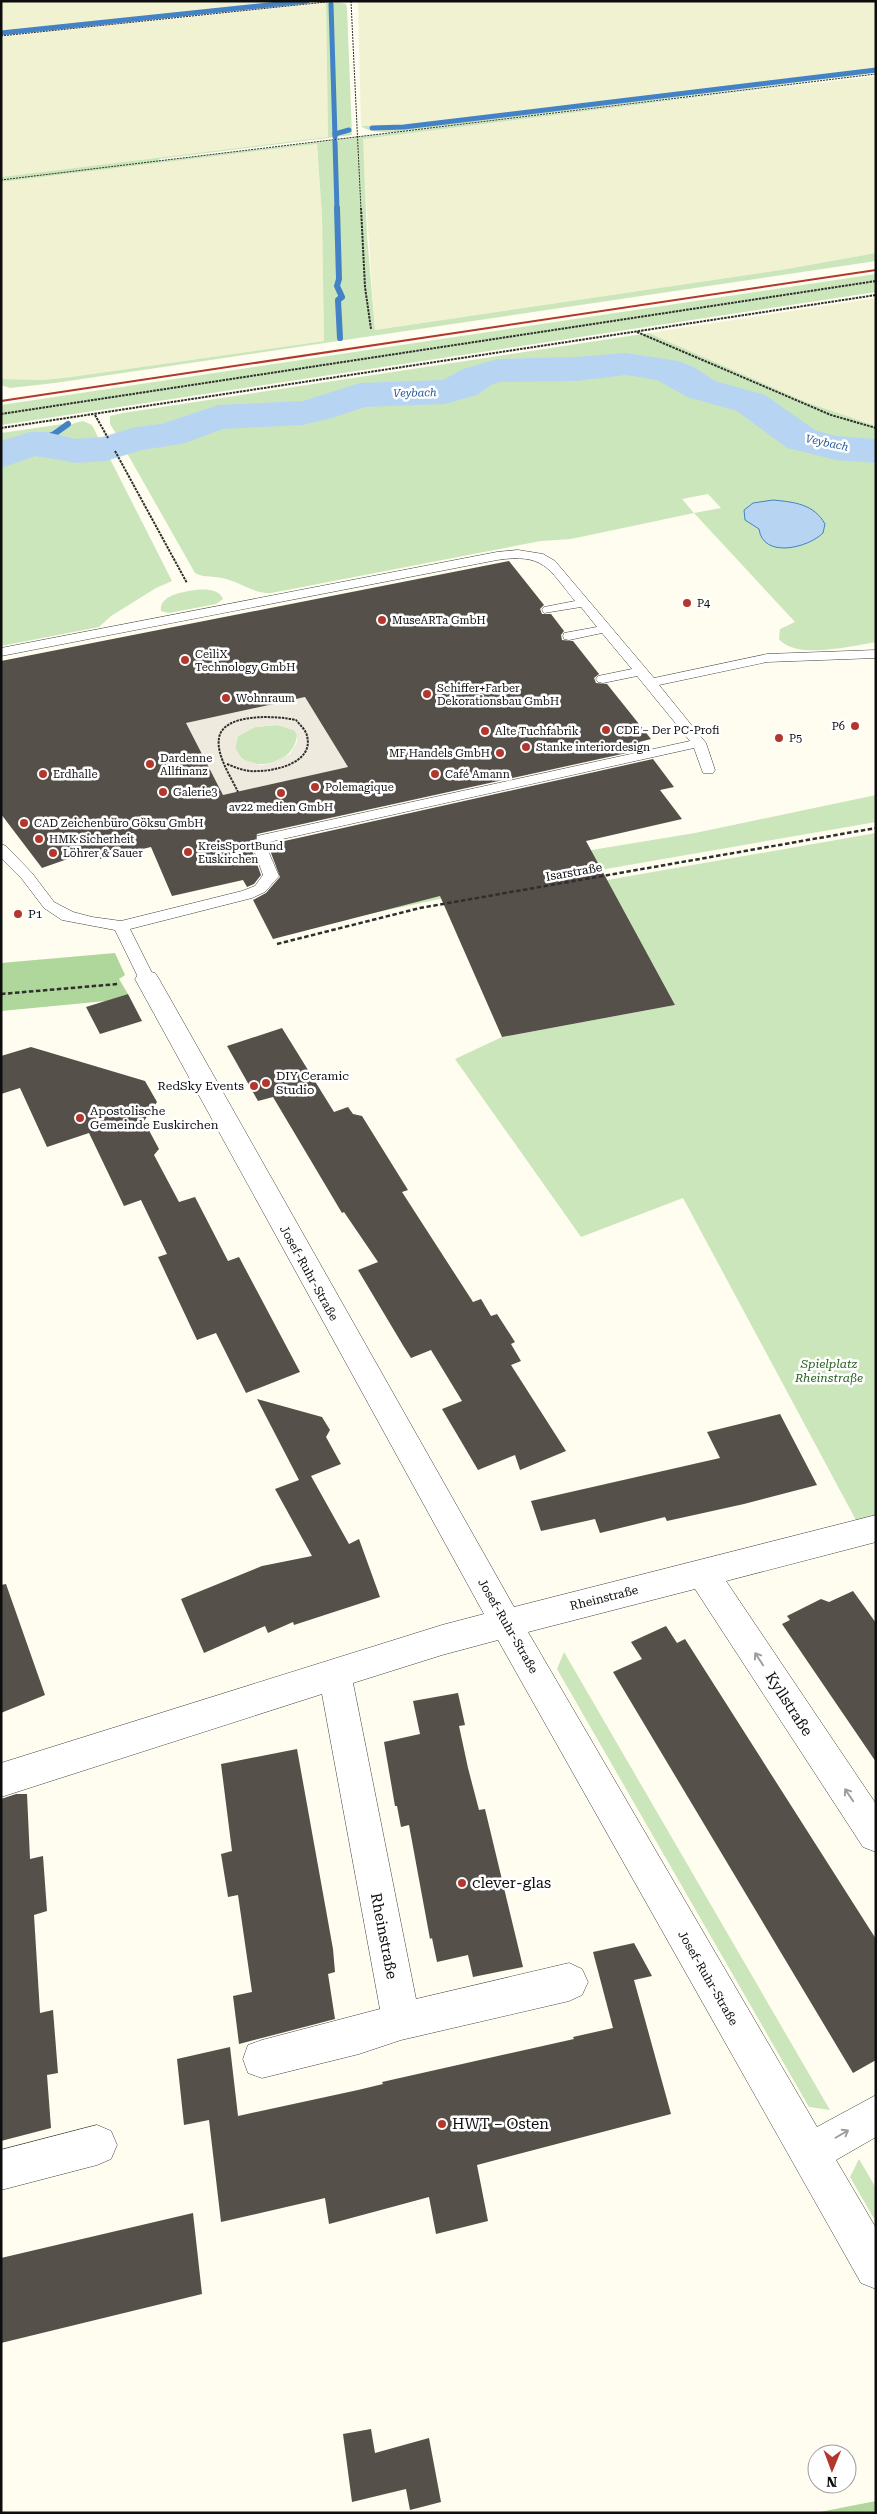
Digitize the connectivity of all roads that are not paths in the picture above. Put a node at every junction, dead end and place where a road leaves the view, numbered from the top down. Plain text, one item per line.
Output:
1 (584, 603) junction
2 (548, 610) dead end
3 (605, 628) junction
4 (568, 636) dead end
5 (1, 652) edge
6 (876, 654) edge
7 (641, 671) junction
8 (603, 679) dead end
9 (650, 683) junction
10 (699, 743) junction
11 (708, 770) dead end
12 (1, 848) edge
13 (121, 926) junction
14 (136, 981) joint
15 (876, 1528) edge
16 (703, 1573) junction
17 (506, 1624) junction
18 (335, 1674) junction
19 (1, 1780) edge
20 (876, 1836) edge
21 (569, 1982) dead end
22 (400, 2021) junction
23 (262, 2059) dead end
24 (876, 2115) edge
25 (97, 2145) dead end
26 (809, 2154) junction
27 (1, 2170) edge
28 (876, 2268) edge

1 - 2 lane
1 - 3 lane
1 - 5 lane
3 - 4 lane
3 - 7 lane
6 - 9 lane
7 - 8 lane
7 - 9 lane
9 - 10 lane
10 - 11 lane
10 - 13 lane
12 - 13 lane
13 - 14 lane
14 - 17 street, Josef-Ruhr-Straße
15 - 16 street, Rheinstraße
16 - 17 street, Rheinstraße
20 -> 16 street, Kyllstraße
17 - 18 street, Rheinstraße
17 - 26 street, Josef-Ruhr-Straße
18 - 19 street, Rheinstraße
18 - 22 street, Rheinstraße
21 - 22 street
22 - 23 street
26 -> 24 street
25 - 27 street
26 - 28 street, Josef-Ruhr-Straße

